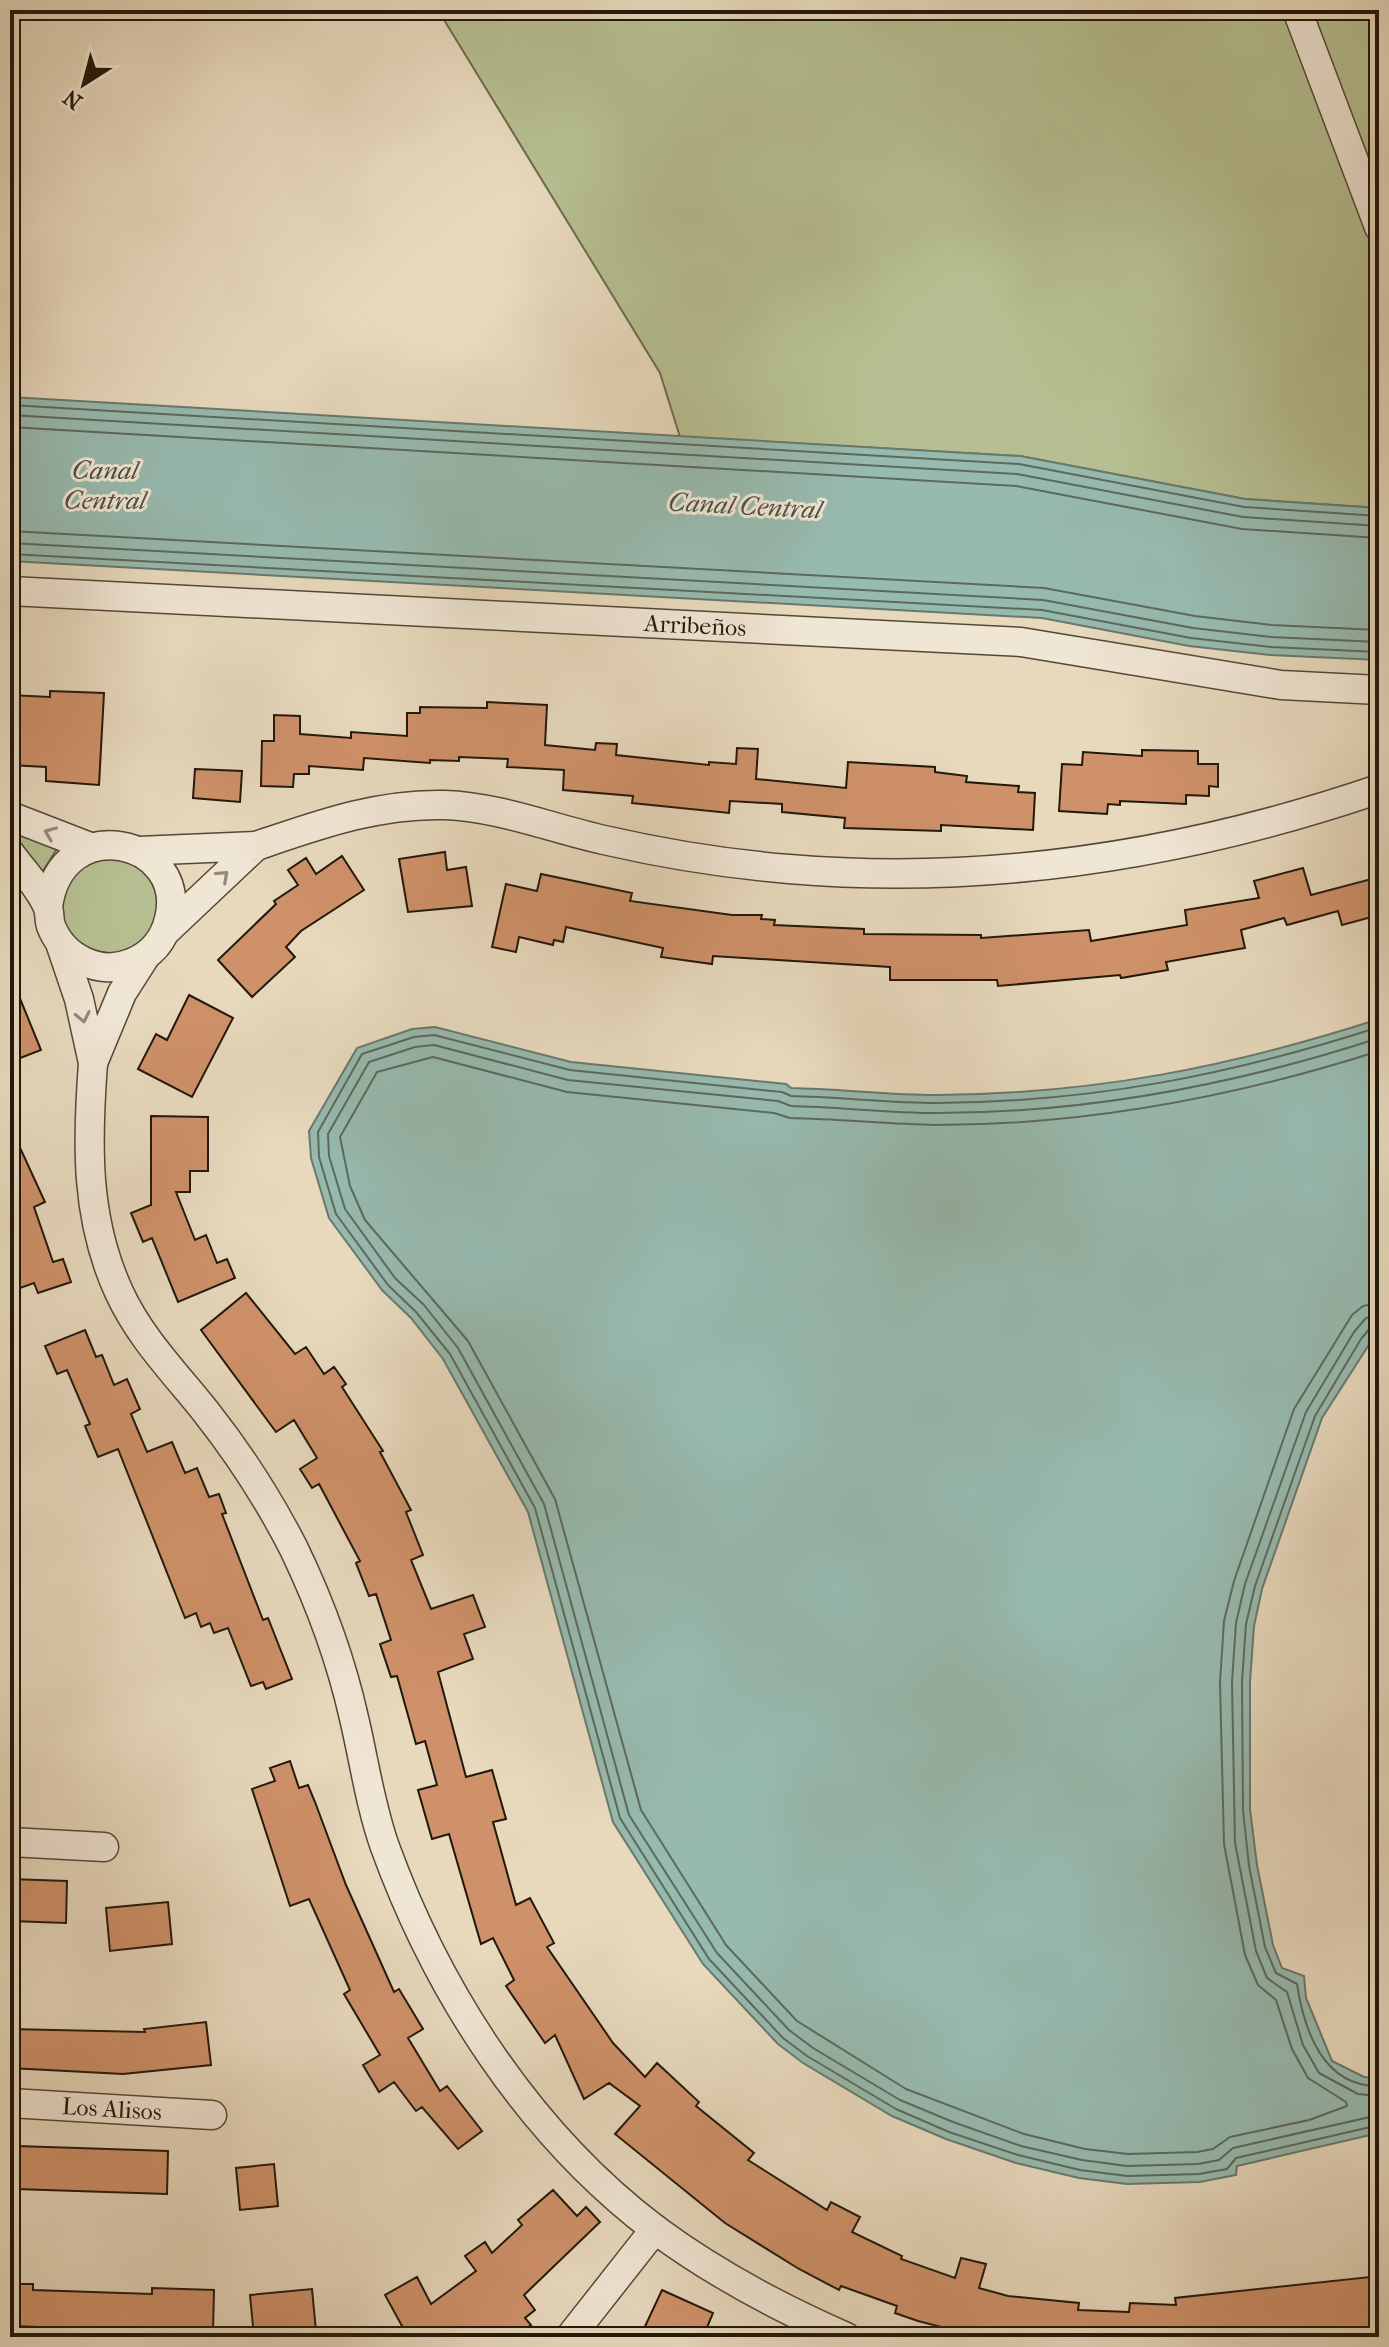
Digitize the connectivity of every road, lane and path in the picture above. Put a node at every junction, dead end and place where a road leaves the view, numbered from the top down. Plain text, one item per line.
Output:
1 (1297, 10) edge
2 (1379, 227) edge
3 (10, 591) edge
4 (1379, 690) edge
5 (1379, 789) edge
6 (10, 816) edge
7 (256, 846) junction
8 (90, 847) junction
9 (138, 851) junction
10 (10, 853) edge
11 (48, 907) junction
12 (167, 930) junction
13 (60, 942) junction
14 (145, 957) junction
15 (93, 1063) junction
16 (10, 1842) edge
17 (104, 1847) dead end
18 (10, 2103) edge
19 (212, 2115) dead end
20 (655, 2229) junction
21 (570, 2337) edge
22 (846, 2337) edge

1 - 2 street
3 - 4 street, Arribeños
5 - 7 street
8 -> 6 street
7 - 9 street
12 -> 7 street
8 - 9 street
8 - 11 street
9 - 12 street
10 - 11 street
11 - 13 street
12 - 14 street
13 - 14 street
13 -> 15 street
14 - 15 street
15 - 20 street
16 - 17 street
18 - 19 street, Los Alisos
20 - 21 street
20 - 22 street

